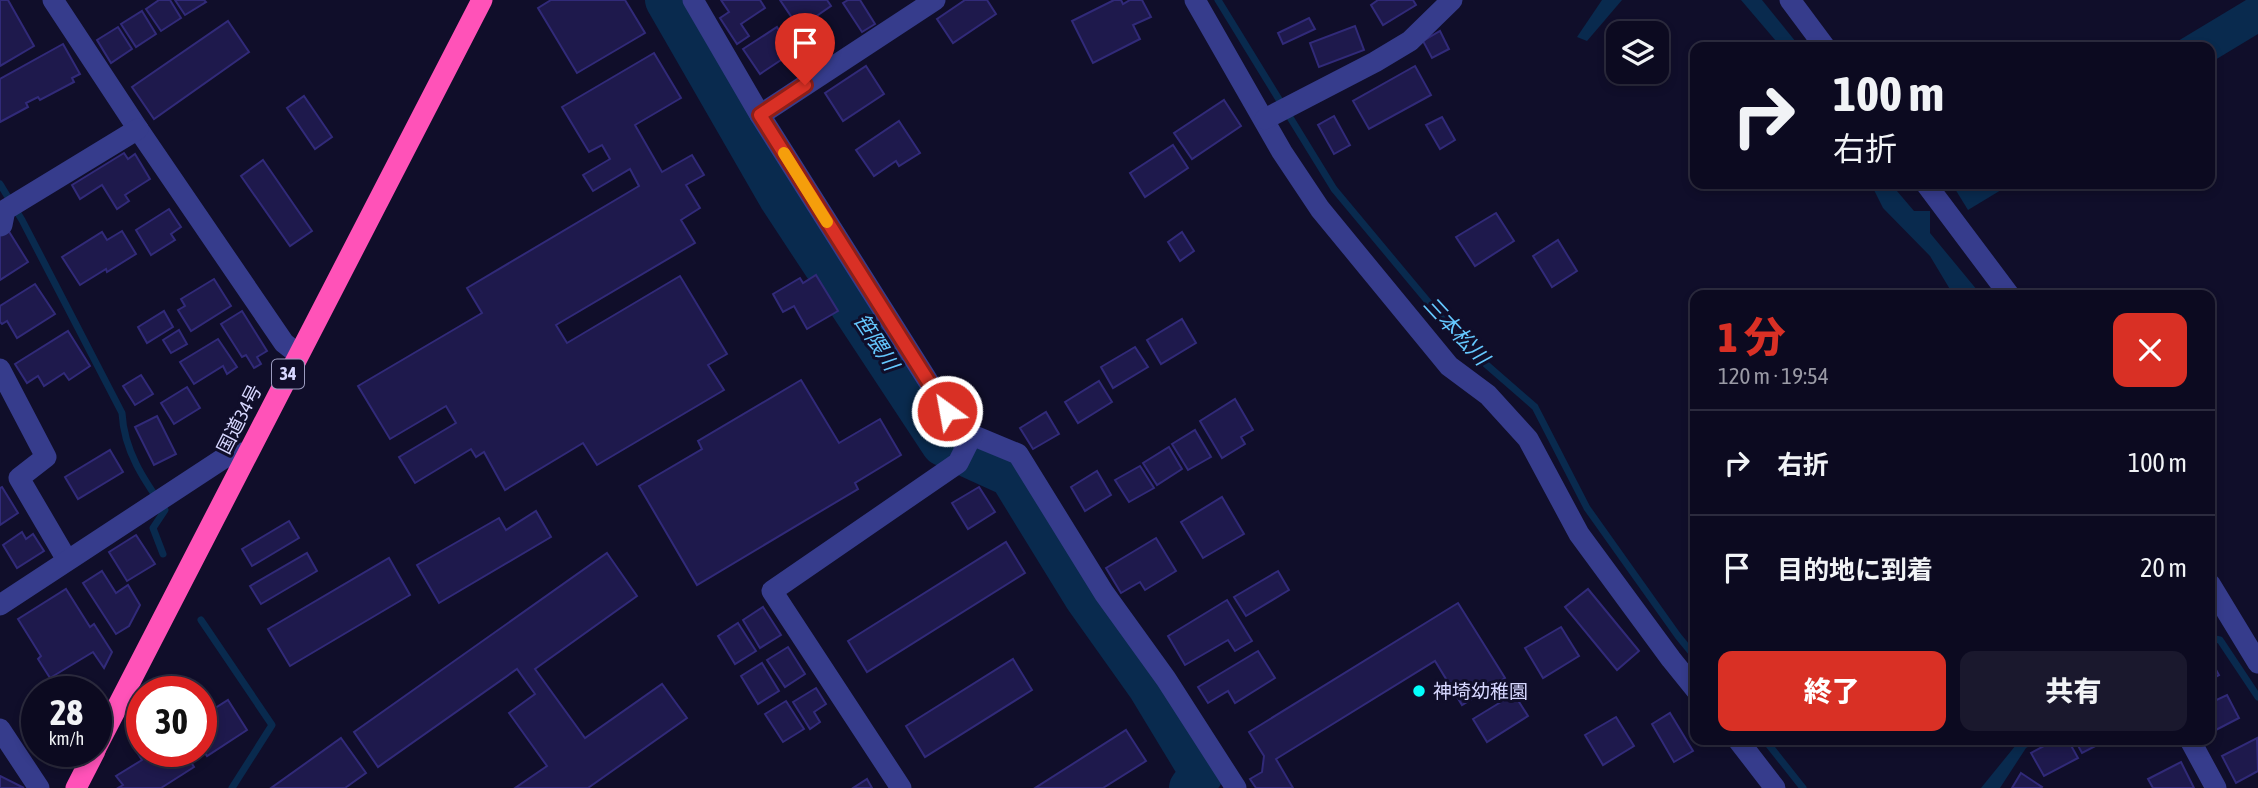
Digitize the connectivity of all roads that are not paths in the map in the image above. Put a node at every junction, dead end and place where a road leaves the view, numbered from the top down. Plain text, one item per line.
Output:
1 (53, 0) edge
2 (482, 0) edge
3 (693, 0) edge
4 (1195, 0) edge
5 (1452, 0) edge
6 (1790, 0) edge
7 (923, 3) edge
8 (1821, 42) edge
9 (760, 115) junction
10 (1265, 119) junction
11 (138, 129) junction
12 (1930, 189) edge
13 (8, 212) edge
14 (2006, 290) edge
15 (298, 354) junction
16 (0, 369) edge
17 (972, 435) junction
18 (247, 452) junction
19 (67, 560) junction
20 (2215, 592) edge
21 (0, 604) edge
22 (2258, 663) edge
23 (1690, 683) edge
24 (112, 718) edge
25 (0, 729) edge
26 (1742, 745) edge
27 (2193, 745) edge
28 (87, 767) edge
29 (39, 788) edge
30 (76, 788) edge
31 (901, 788) edge
32 (1236, 788) edge
33 (1775, 788) edge
34 (2216, 788) edge

1 - 11 street
2 - 15 highway, 国道34号 / 34
3 - 9 street
4 - 10 street
5 - 10 street
6 - 8 street
7 - 9 street
9 - 17 street
10 - 23 street
11 - 13 street
11 - 15 street
12 - 14 street
15 - 18 highway, 国道34号 / 34
16 - 19 street
17 - 31 street
17 - 32 street
18 - 19 street
18 - 24 highway, 国道34号 / 34
19 - 21 street
20 - 22 street
25 - 29 street
26 - 33 street
27 - 34 street
28 - 30 highway, 国道34号 / 34

